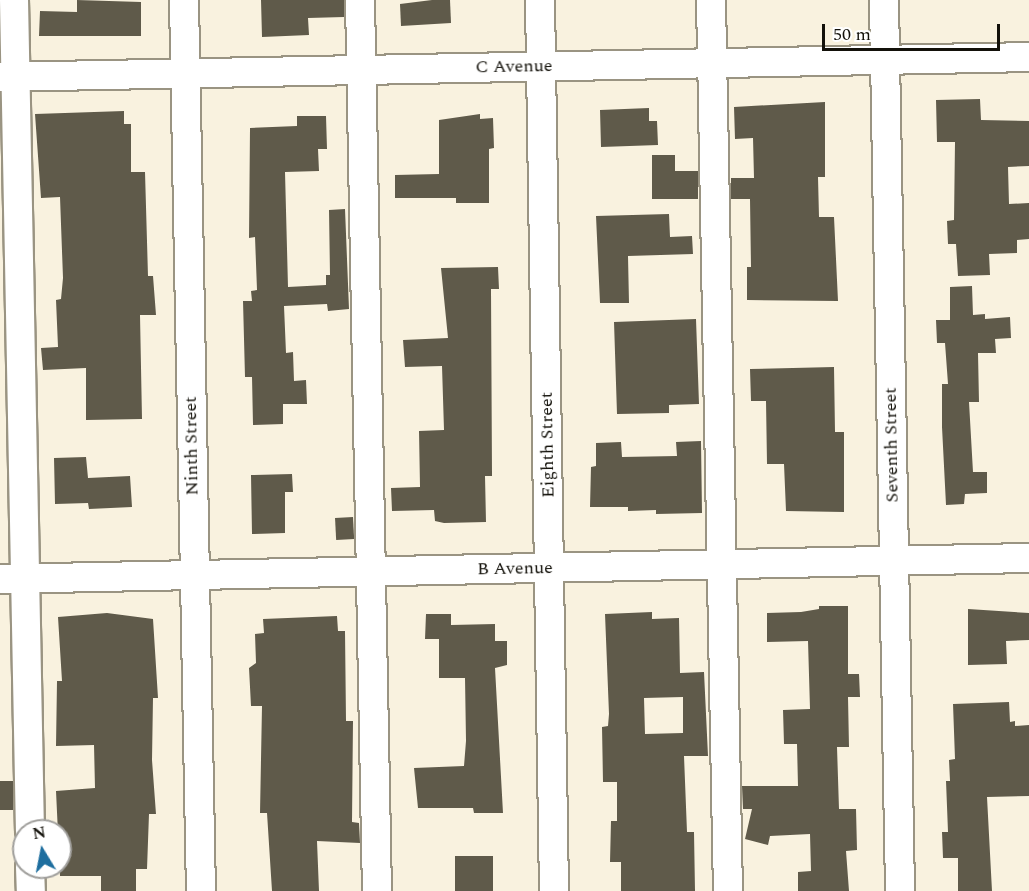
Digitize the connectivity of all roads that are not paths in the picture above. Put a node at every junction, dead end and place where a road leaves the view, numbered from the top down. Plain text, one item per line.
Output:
1 (14, 0) edge
2 (184, 0) edge
3 (360, 0) edge
4 (540, 0) edge
5 (711, 0) edge
6 (884, 0) edge
7 (1029, 57) edge
8 (885, 59) junction
9 (713, 63) junction
10 (541, 66) junction
11 (361, 70) junction
12 (185, 73) junction
13 (8, 78) edge
14 (1029, 558) edge
15 (894, 561) junction
16 (722, 565) junction
17 (551, 568) junction
18 (371, 572) junction
19 (195, 575) junction
20 (12, 579) edge
21 (29, 819) edge
22 (201, 891) edge
23 (377, 891) edge
24 (554, 891) edge
25 (728, 891) edge
26 (900, 891) edge

1 - 13 street
2 - 12 street, Ninth Street
3 - 11 street
4 - 10 street, Eighth Street
5 - 9 street
6 - 8 street, Seventh Street
7 - 8 street, C Avenue
8 - 9 street, C Avenue
8 - 15 street, Seventh Street
9 - 10 street, C Avenue
9 - 16 street
10 - 11 street, C Avenue
10 - 17 street, Eighth Street
11 - 12 street, C Avenue
11 - 18 street
12 - 13 street, C Avenue
12 - 19 street, Ninth Street
13 - 20 street
14 - 15 street, B Avenue
15 - 16 street, B Avenue
15 - 26 street, Seventh Street
16 - 17 street, B Avenue
16 - 25 street
17 - 18 street, B Avenue
17 - 24 street, Eighth Street
18 - 19 street, B Avenue
18 - 23 street
19 - 20 street, B Avenue
19 - 22 street, Ninth Street
20 - 21 street

